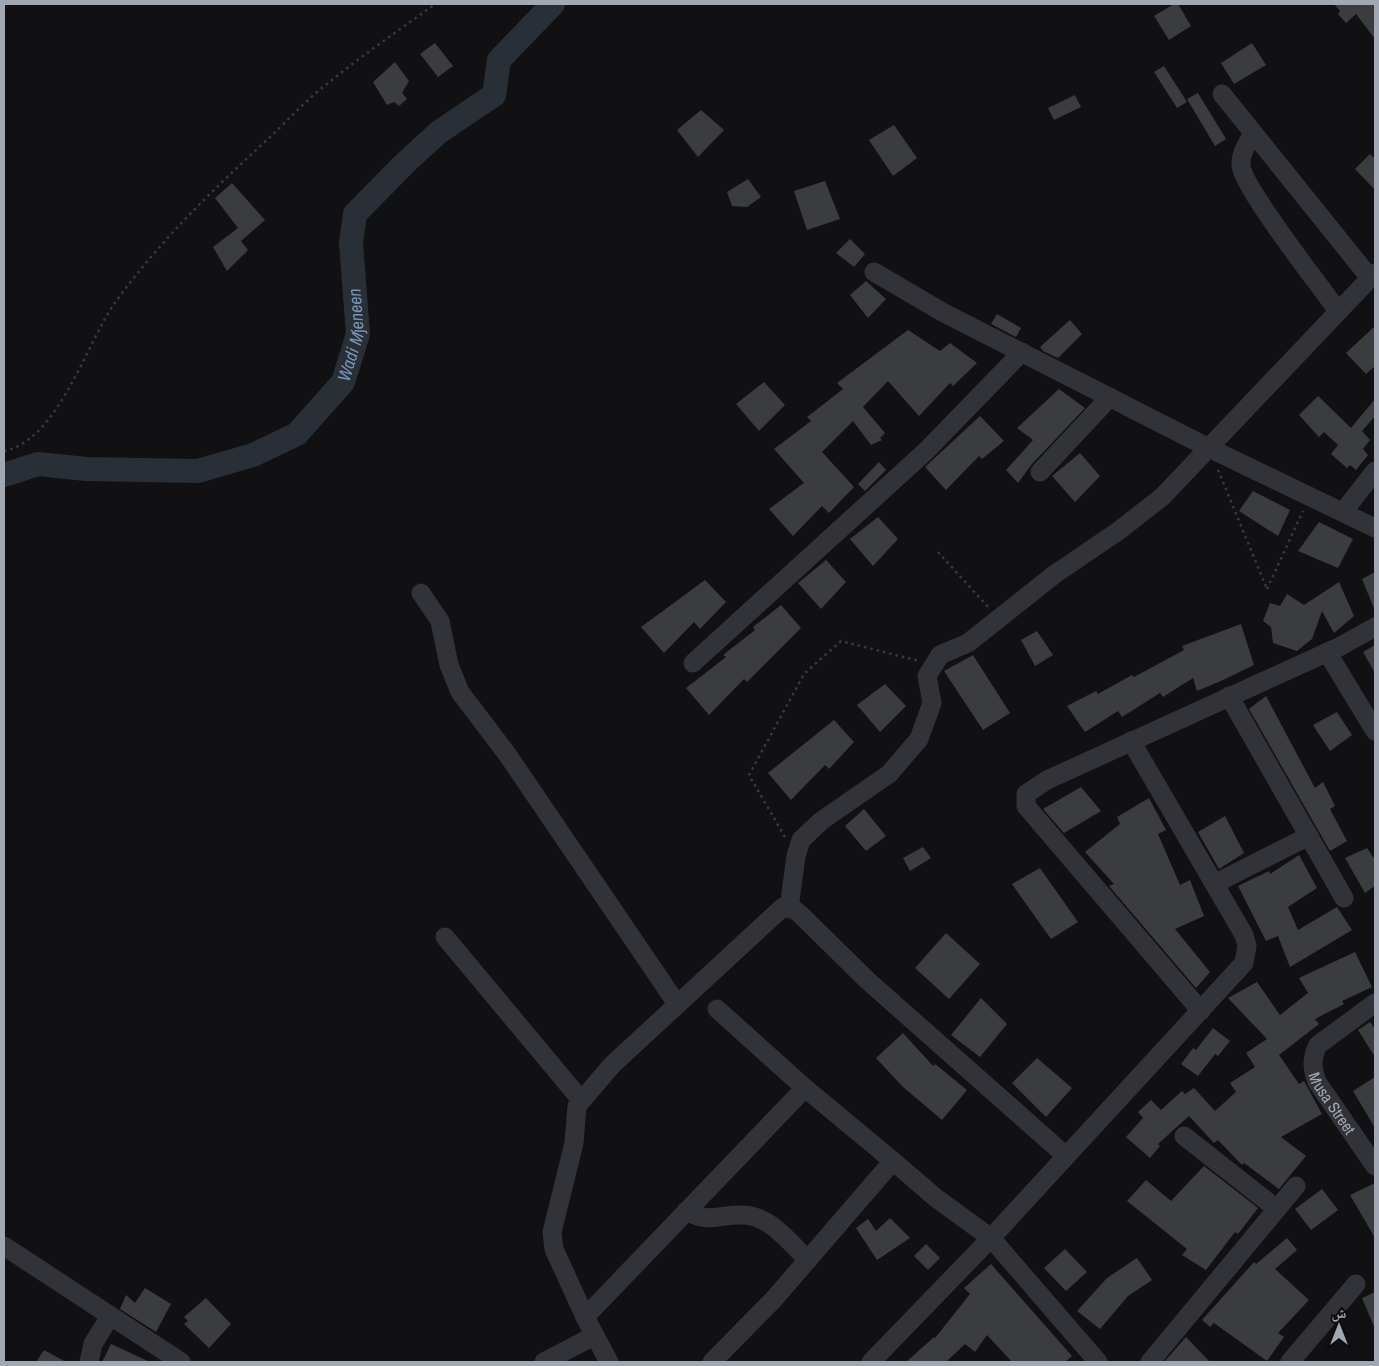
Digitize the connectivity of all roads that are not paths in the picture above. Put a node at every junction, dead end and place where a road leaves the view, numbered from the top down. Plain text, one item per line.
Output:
1 (1222, 94) dead end
2 (1253, 133) junction
3 (874, 272) dead end
4 (1373, 276) edge
5 (1338, 312) junction
6 (1022, 352) junction
7 (1110, 397) junction
8 (1208, 448) junction
9 (1040, 472) dead end
10 (1375, 472) edge
11 (1343, 512) junction
12 (1375, 528) edge
13 (421, 594) dead end
14 (1375, 627) edge
15 (1327, 652) junction
16 (693, 663) dead end
17 (1229, 696) junction
18 (1375, 731) edge
19 (1131, 741) junction
20 (1308, 836) junction
21 (1214, 884) junction
22 (1344, 898) dead end
23 (790, 908) junction
24 (445, 937) dead end
25 (1375, 1003) edge
26 (677, 1004) junction
27 (717, 1009) dead end
28 (1201, 1011) junction
29 (805, 1088) junction
30 (582, 1100) junction
31 (1184, 1136) dead end
32 (1066, 1156) junction
33 (893, 1161) junction
34 (1375, 1166) edge
35 (1296, 1186) dead end
36 (1277, 1209) junction
37 (686, 1211) junction
38 (991, 1238) junction
39 (4, 1246) edge
40 (808, 1260) junction
41 (1356, 1284) dead end
42 (110, 1316) junction
43 (585, 1317) junction
44 (594, 1336) junction
45 (89, 1362) edge
46 (182, 1362) edge
47 (544, 1362) edge
48 (609, 1362) edge
49 (712, 1362) edge
50 (871, 1362) edge
51 (1098, 1362) edge
52 (1150, 1362) edge
53 (1290, 1362) edge

1 - 2 street
2 - 4 street
2 - 5 street
3 - 6 street
4 - 5 street
5 - 8 street
6 - 7 street
6 - 16 street
7 - 8 street
7 - 9 street
8 - 11 street
8 - 23 street
10 - 11 street
11 - 12 street
13 - 26 street
14 - 15 street
15 - 17 street
15 - 18 street
17 - 19 street
17 - 20 street
19 - 21 street
19 - 28 street
20 - 21 street
20 - 22 street
21 - 28 street
23 - 26 street
23 - 32 street
24 - 30 street
25 - 34 street, Musa Street
26 - 30 street
27 - 29 street
28 - 32 street
29 - 33 street
29 - 37 street
30 - 43 street
31 - 36 street
32 - 38 street
33 - 38 street
33 - 40 street
35 - 36 street
36 - 52 street
37 - 40 street
37 - 43 street
38 - 50 street
38 - 51 street
39 - 42 street
40 - 49 street
41 - 53 street
42 - 45 street
42 - 46 street
43 - 44 street
44 - 47 street
44 - 48 street

